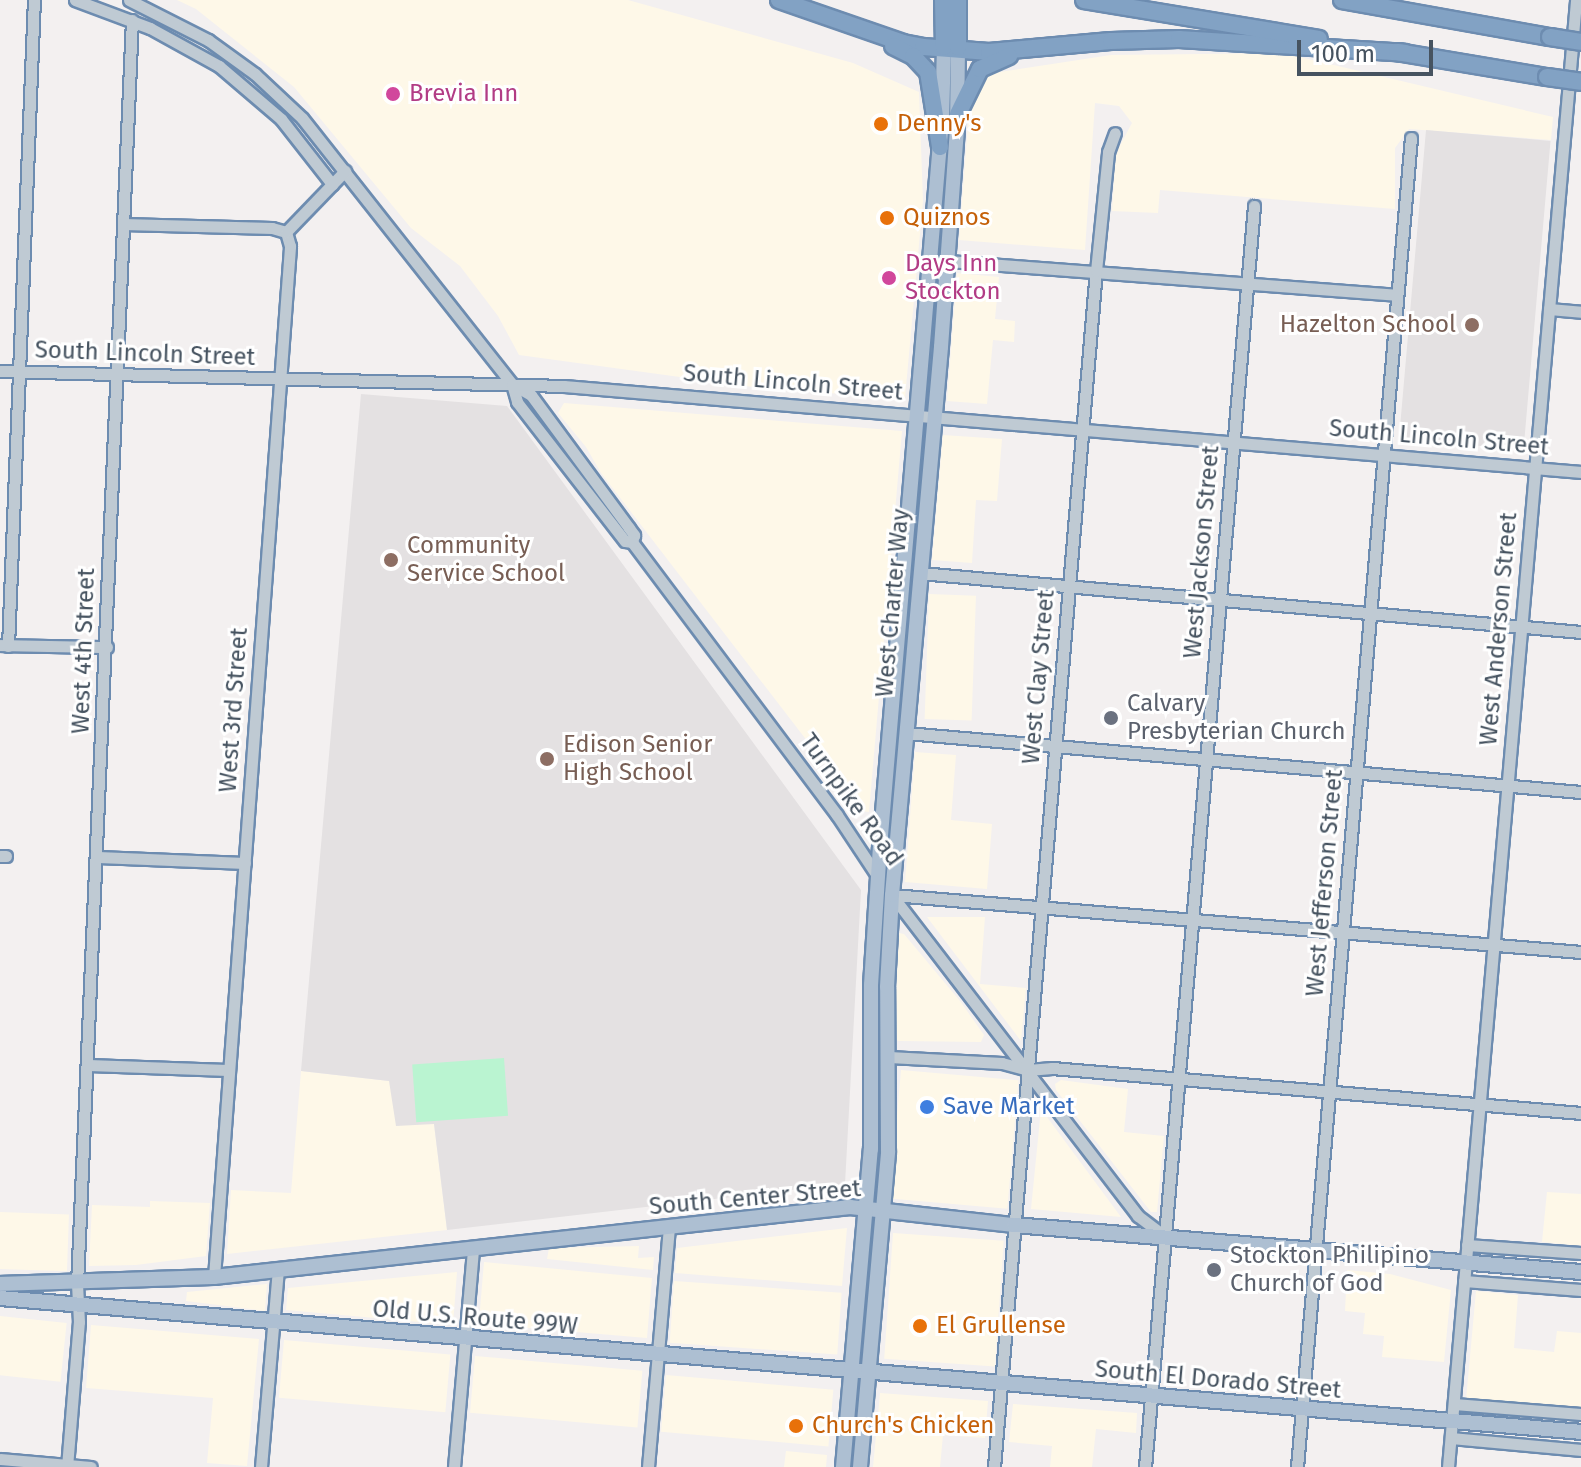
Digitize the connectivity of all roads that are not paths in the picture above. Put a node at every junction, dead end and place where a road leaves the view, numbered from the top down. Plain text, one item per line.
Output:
1 (34, 0) edge
2 (75, 0) edge
3 (129, 0) edge
4 (779, 0) edge
5 (943, 0) edge
6 (958, 0) edge
7 (1084, 0) edge
8 (1342, 0) edge
9 (1357, 0) edge
10 (1576, 0) edge
11 (1384, 7) junction
12 (132, 20) junction
13 (848, 25) junction
14 (1581, 42) edge
15 (951, 47) junction
16 (1022, 51) junction
17 (1405, 53) junction
18 (1581, 82) edge
19 (958, 114) junction
20 (1115, 133) dead end
21 (1411, 138) dead end
22 (940, 147) junction
23 (345, 171) junction
24 (332, 184) junction
25 (936, 189) junction
26 (1254, 206) dead end
27 (123, 224) junction
28 (286, 232) junction
29 (947, 261) junction
30 (1096, 271) junction
31 (1247, 283) junction
32 (1397, 295) junction
33 (1549, 309) junction
34 (1581, 312) edge
35 (0, 371) edge
36 (19, 372) junction
37 (117, 375) junction
38 (280, 380) junction
39 (512, 384) junction
40 (917, 415) junction
41 (933, 417) junction
42 (1083, 431) junction
43 (1233, 442) junction
44 (1384, 456) junction
45 (1535, 468) junction
46 (1581, 472) edge
47 (909, 521) junction
48 (632, 542) junction
49 (920, 573) junction
50 (1068, 589) junction
51 (1220, 602) junction
52 (1370, 614) junction
53 (1521, 627) junction
54 (1581, 632) edge
55 (4, 646) edge
56 (107, 647) junction
57 (894, 685) junction
58 (906, 733) junction
59 (1055, 748) junction
60 (1206, 760) junction
61 (1357, 773) junction
62 (1507, 786) junction
63 (1581, 792) edge
64 (98, 857) junction
65 (245, 863) junction
66 (878, 877) junction
67 (892, 895) junction
68 (1042, 907) junction
69 (1192, 920) junction
70 (1343, 932) junction
71 (1493, 945) junction
72 (1581, 952) edge
73 (889, 1057) junction
74 (87, 1065) junction
75 (229, 1070) junction
76 (1028, 1070) junction
77 (1179, 1079) junction
78 (1329, 1091) junction
79 (1479, 1104) junction
80 (1581, 1113) edge
81 (866, 1209) junction
82 (882, 1211) junction
83 (1014, 1225) junction
84 (669, 1227) junction
85 (1165, 1236) junction
86 (1467, 1245) junction
87 (473, 1248) junction
88 (1316, 1249) junction
89 (1581, 1253) edge
90 (1465, 1262) junction
91 (278, 1270) junction
92 (1581, 1272) edge
93 (214, 1277) junction
94 (1464, 1281) junction
95 (0, 1284) edge
96 (77, 1284) junction
97 (1581, 1290) edge
98 (0, 1298) edge
99 (79, 1302) junction
100 (273, 1323) junction
101 (465, 1339) junction
102 (658, 1355) junction
103 (851, 1372) junction
104 (868, 1372) junction
105 (1001, 1384) junction
106 (1151, 1397) junction
107 (1454, 1404) junction
108 (1302, 1409) junction
109 (1581, 1414) edge
110 (1452, 1422) junction
111 (1581, 1432) edge
112 (1451, 1438) junction
113 (1581, 1450) edge
114 (0, 1459) edge
115 (67, 1466) edge
116 (91, 1467) edge
117 (261, 1467) edge
118 (454, 1467) edge
119 (648, 1467) edge
120 (843, 1467) edge
121 (860, 1467) edge
122 (994, 1467) edge
123 (1145, 1467) edge
124 (1297, 1467) edge
125 (1448, 1467) edge

1 - 36 street
2 - 12 street
3 - 23 street, Turnpike Road
4 - 13 highway
5 - 15 highway, West Charter Way
6 - 15 highway, West Charter Way
7 - 17 highway
8 - 11 highway
9 - 11 highway
10 - 33 street, West Anderson Street
11 - 14 highway, bridge
12 - 24 street
12 - 27 street, West 4th Street
13 - 15 highway
13 - 22 highway
15 - 16 highway
15 - 19 main road, West Charter Way
15 - 22 main road, West Charter Way
16 - 17 highway
16 - 19 highway
17 - 18 highway, bridge
19 - 29 main road, West Charter Way
20 - 30 street, West Clay Street
21 - 32 street, West Jefferson Street
22 - 25 main road, West Charter Way
23 - 24 street
23 - 39 street, Turnpike Road
24 - 28 street
25 - 29 main road
25 - 40 main road, West Charter Way
26 - 31 street, West Jackson Street
27 - 28 street
27 - 37 street, West 4th Street
28 - 38 street, West 3rd Street
29 - 30 street
29 - 41 main road, West Charter Way
30 - 31 street
30 - 42 street, West Clay Street
31 - 32 street
31 - 43 street, West Jackson Street
32 - 44 street, West Jefferson Street
33 - 34 street
33 - 45 street, West Anderson Street
35 - 36 street, South Lincoln Street
36 - 37 street, South Lincoln Street
36 - 55 street
37 - 38 street, South Lincoln Street
37 - 56 street, West 4th Street
38 - 39 street, South Lincoln Street
38 - 65 street, West 3rd Street
39 - 40 street, South Lincoln Street
39 - 48 street, Turnpike Road
39 - 48 street, Turnpike Road
40 - 41 street, South Lincoln Street
40 - 47 main road, West Charter Way
41 - 42 street, South Lincoln Street
41 - 49 main road, West Charter Way
42 - 43 street, South Lincoln Street
42 - 50 street, West Clay Street
43 - 44 street, South Lincoln Street
43 - 51 street, West Jackson Street
44 - 45 street, South Lincoln Street
44 - 52 street, West Jefferson Street
45 - 46 street, South Lincoln Street
45 - 53 street, West Anderson Street
47 - 49 main road
47 - 57 main road, West Charter Way
48 - 66 street, Turnpike Road
49 - 50 street
49 - 58 main road, West Charter Way
50 - 51 street
50 - 59 street, West Clay Street
51 - 52 street
51 - 60 street, West Jackson Street
52 - 53 street
52 - 61 street, West Jefferson Street
53 - 54 street
53 - 62 street, West Anderson Street
55 - 56 street
56 - 64 street, West 4th Street
57 - 58 main road
57 - 66 main road, West Charter Way
58 - 59 street
58 - 67 main road, West Charter Way
59 - 60 street
59 - 68 street, West Clay Street
60 - 61 street
60 - 69 street, West Jackson Street
61 - 62 street
61 - 70 street, West Jefferson Street
62 - 63 street
62 - 71 street, West Anderson Street
64 - 65 street
64 - 74 street, West 4th Street
65 - 75 street, West 3rd Street
66 - 67 street, Turnpike Road
66 - 81 main road, West Charter Way
67 - 68 street
67 - 73 main road, West Charter Way
67 - 76 street, Turnpike Road
68 - 69 street
68 - 76 street, West Clay Street
69 - 70 street
69 - 77 street, West Jackson Street
70 - 71 street
70 - 78 street, West Jefferson Street
71 - 72 street
71 - 79 street, West Anderson Street
73 - 76 street
73 - 82 main road, West Charter Way
74 - 75 street
74 - 96 street, West 4th Street
75 - 93 street, West 3rd Street
76 - 77 street
76 - 83 street, West Clay Street
76 - 85 street, Turnpike Road
77 - 78 street
77 - 85 street, West Jackson Street
78 - 79 street
78 - 88 street, West Jefferson Street
79 - 80 street
79 - 86 street, West Anderson Street
81 - 82 main road, South Center Street
81 - 84 main road, South Center Street
81 - 103 main road, West Charter Way
82 - 83 main road, South Center Street
82 - 104 main road, West Charter Way
83 - 85 main road, South Center Street
83 - 105 street, West Clay Street
84 - 87 main road, South Center Street
84 - 102 street
85 - 88 main road, South Center Street
85 - 106 street, West Jackson Street
86 - 89 street
86 - 90 street, West Anderson Street
87 - 91 main road, South Center Street
87 - 101 street
88 - 90 main road, South Center Street
88 - 108 street, West Jefferson Street
90 - 92 main road, South Center Street
90 - 94 street, West Anderson Street
91 - 93 main road, South Center Street
91 - 100 street
93 - 96 main road, South Center Street
94 - 97 street
94 - 107 street, West Anderson Street
95 - 96 main road
96 - 99 street, West 4th Street
98 - 99 main road, Old U.S. Route 99W
99 - 100 main road, Old U.S. Route 99W
99 - 115 street, West 4th Street
100 - 101 main road, Old U.S. Route 99W
100 - 117 street
101 - 102 main road, Old U.S. Route 99W
101 - 118 street
102 - 103 main road, Old U.S. Route 99W
102 - 119 street
103 - 104 main road, South El Dorado Street
103 - 120 main road
104 - 105 main road, South El Dorado Street
104 - 121 main road
105 - 106 main road, South El Dorado Street
105 - 122 street, West Clay Street
106 - 108 main road, South El Dorado Street
106 - 123 street, West Jackson Street
107 - 109 street
107 - 110 street, West Anderson Street
108 - 110 main road, South El Dorado Street
108 - 124 street, West Jefferson Street
110 - 111 main road, South El Dorado Street
110 - 112 street, West Anderson Street
112 - 113 street
112 - 125 street, West Anderson Street
114 - 115 street
115 - 116 street

